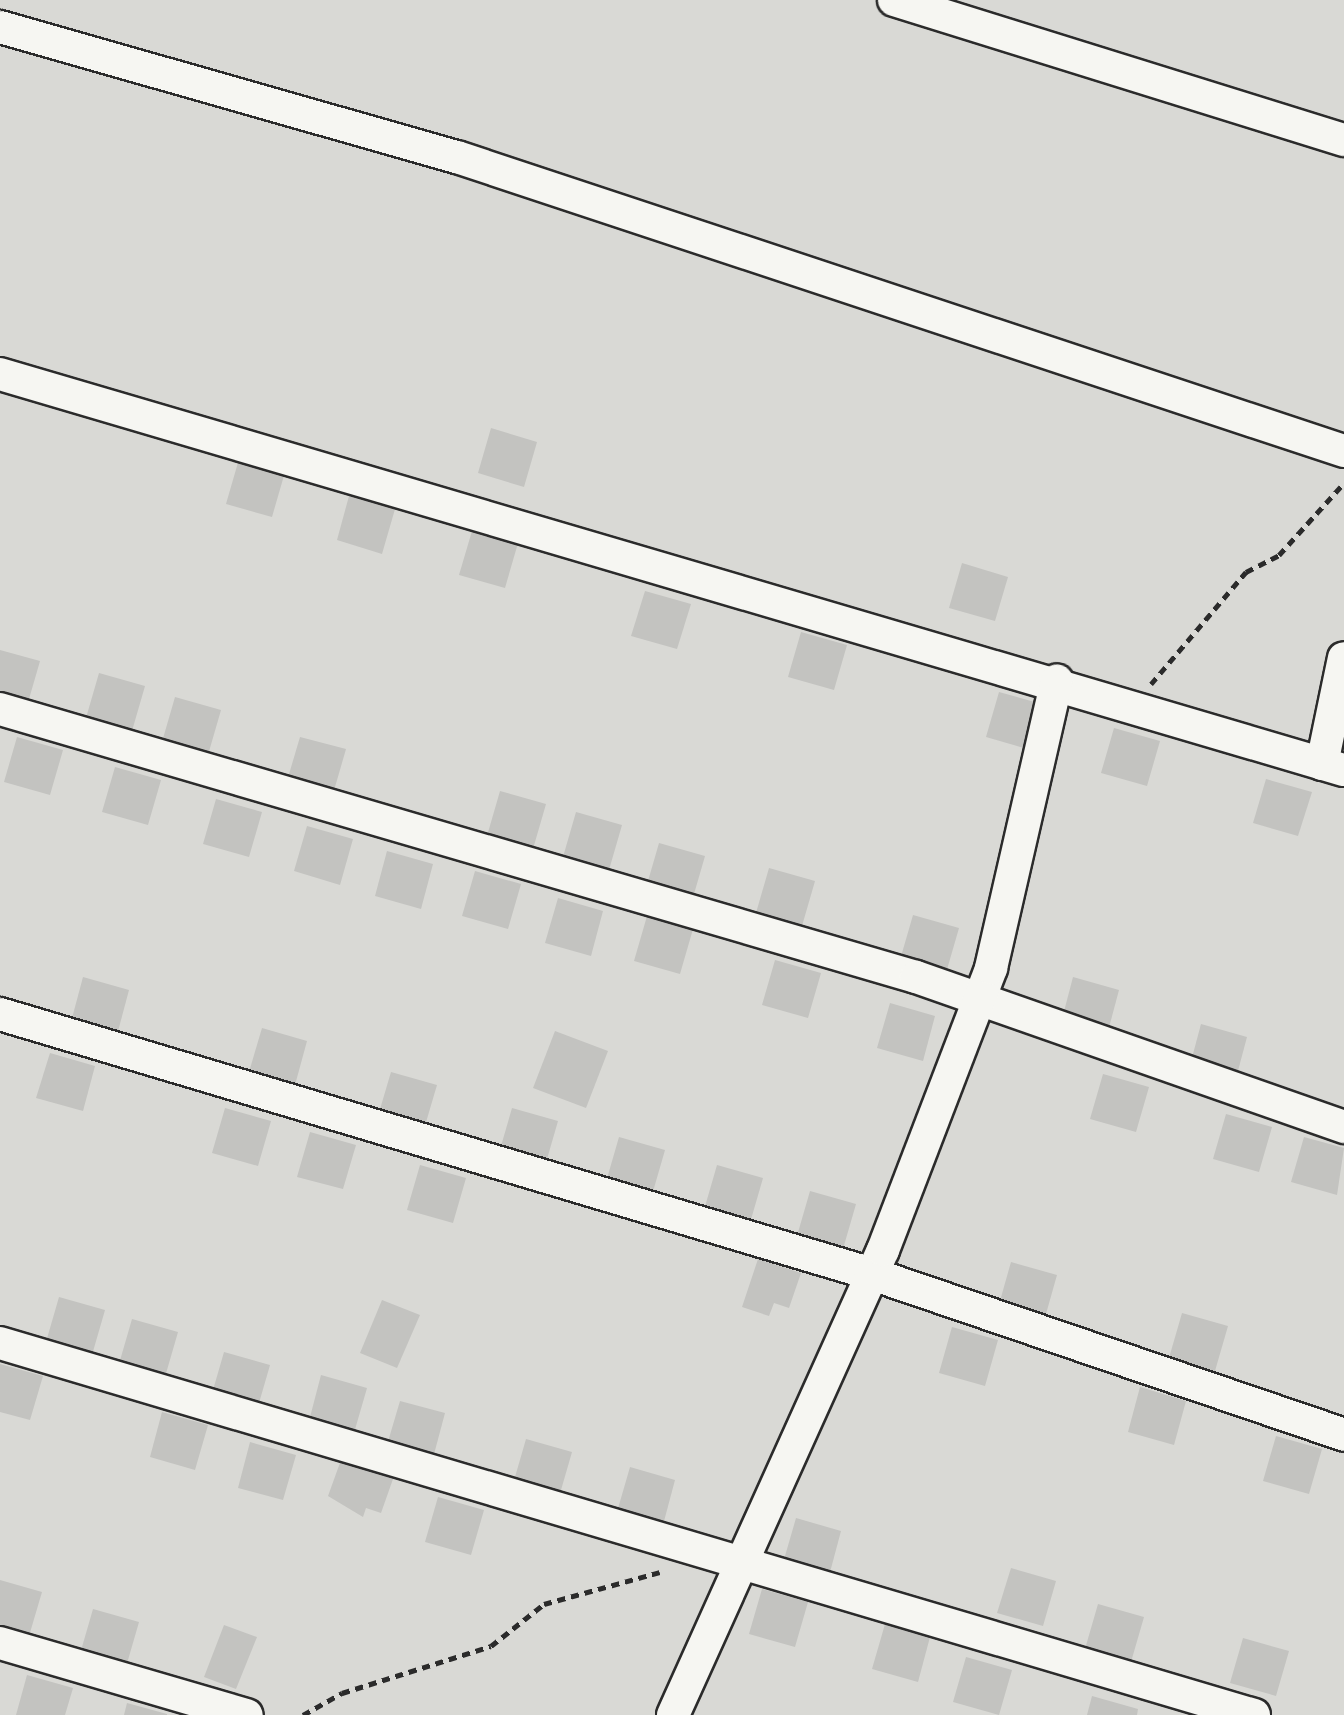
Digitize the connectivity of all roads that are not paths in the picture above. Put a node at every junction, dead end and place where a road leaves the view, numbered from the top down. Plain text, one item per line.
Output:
1 (894, 0) edge
2 (0, 27) edge
3 (1344, 140) edge
4 (0, 374) edge
5 (1344, 451) edge
6 (1344, 658) edge
7 (1057, 680) junction
8 (0, 709) edge
9 (1333, 767) edge
10 (978, 1004) junction
11 (0, 1014) edge
12 (1344, 1127) edge
13 (872, 1274) junction
14 (0, 1343) edge
15 (1344, 1435) edge
16 (740, 1564) junction
17 (0, 1643) edge
18 (247, 1715) edge
19 (673, 1715) edge
20 (1254, 1715) edge

1 - 3 street
2 - 5 street
4 - 7 street
6 - 9 street
7 - 9 street
7 - 10 street
8 - 10 street
10 - 12 street
10 - 13 street
11 - 13 street
13 - 15 street
13 - 16 street
14 - 16 street
16 - 19 street
16 - 20 street
17 - 18 street

